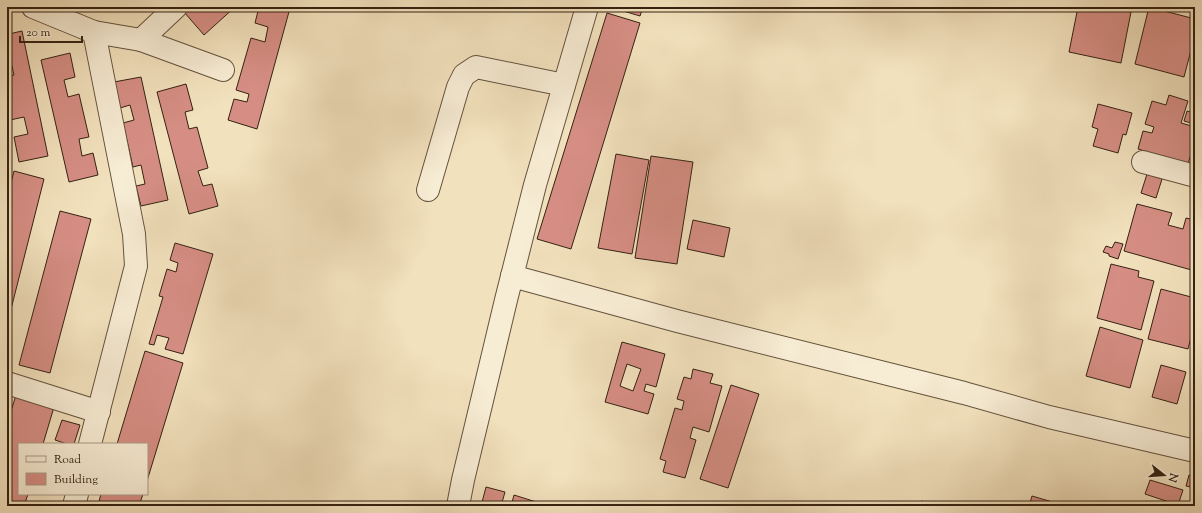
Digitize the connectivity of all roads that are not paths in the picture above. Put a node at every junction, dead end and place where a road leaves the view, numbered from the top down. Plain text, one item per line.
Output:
1 (176, 7) edge
2 (37, 8) edge
3 (583, 8) edge
4 (94, 32) junction
5 (141, 40) junction
6 (223, 70) dead end
7 (564, 85) junction
8 (1143, 162) dead end
9 (1195, 176) edge
10 (428, 190) dead end
11 (512, 276) junction
12 (7, 383) edge
13 (98, 412) junction
14 (90, 443) edge
15 (1195, 451) edge
16 (77, 495) edge
17 (74, 506) edge
18 (458, 506) edge

1 - 5 street
2 - 4 street
3 - 7 street
4 - 5 street
4 - 13 street
5 - 6 street
7 - 10 street
7 - 11 street
8 - 9 street
11 - 15 street
11 - 18 street
12 - 13 street
13 - 14 street
16 - 17 street

